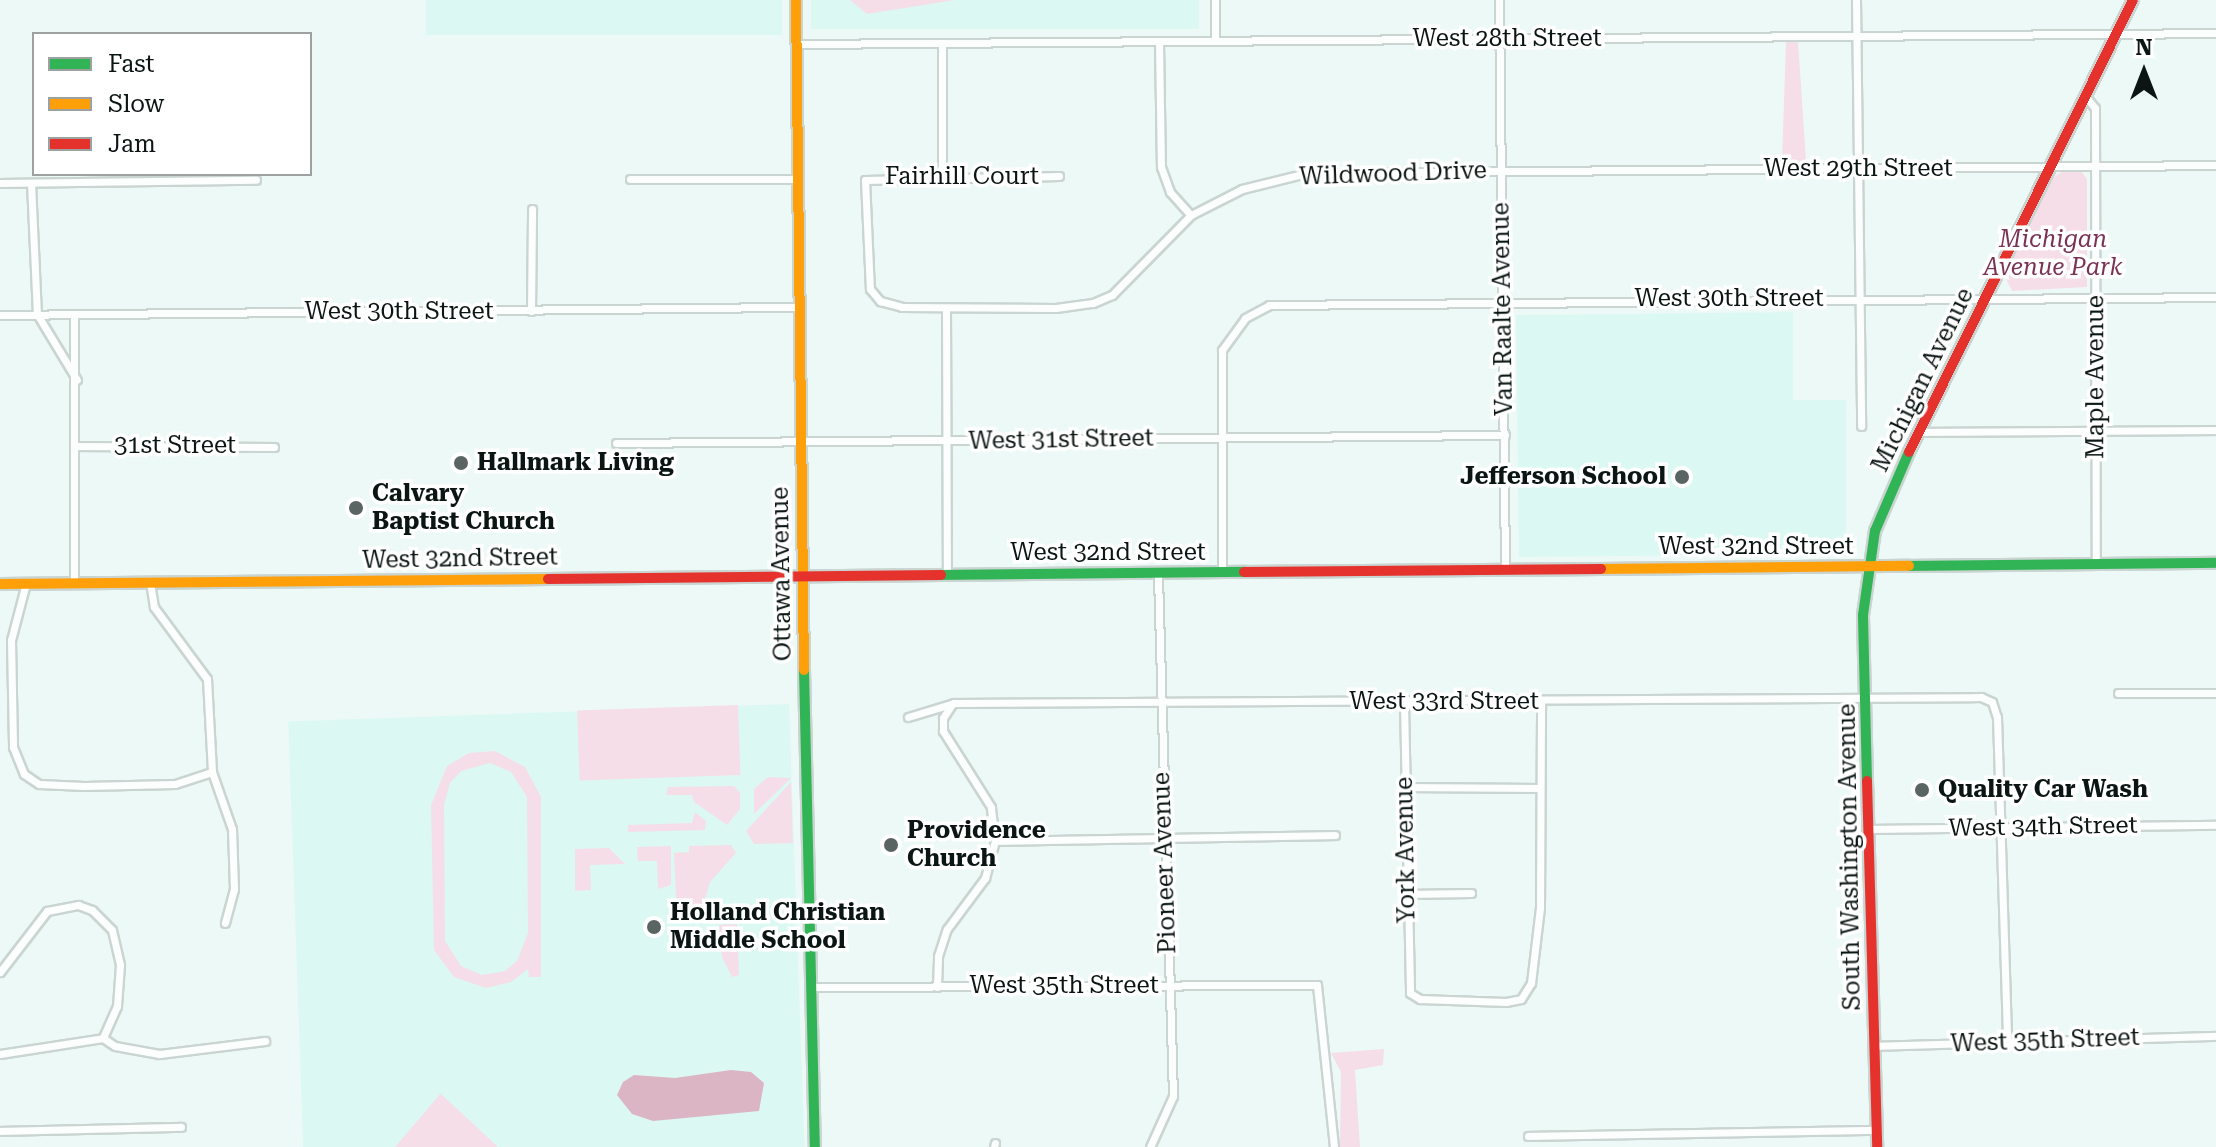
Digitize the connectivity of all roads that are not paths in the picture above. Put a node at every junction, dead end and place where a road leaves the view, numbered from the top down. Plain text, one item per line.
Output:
1 (796, 0) edge
2 (1215, 0) edge
3 (1499, 0) edge
4 (1856, 0) edge
5 (2133, 0) edge
6 (2216, 33) edge
7 (2117, 34) junction
8 (1856, 36) junction
9 (1499, 39) junction
10 (1215, 41) junction
11 (1159, 42) junction
12 (797, 44) junction
13 (942, 44) junction
14 (2086, 97) junction
15 (2216, 165) edge
16 (2095, 166) junction
17 (2050, 167) junction
18 (1856, 169) junction
19 (1501, 170) junction
20 (1059, 176) dead end
21 (942, 177) junction
22 (630, 179) dead end
23 (797, 179) junction
24 (256, 180) dead end
25 (865, 180) joint
26 (0, 183) edge
27 (31, 183) junction
28 (532, 209) dead end
29 (1191, 215) junction
30 (2216, 297) edge
31 (1987, 298) junction
32 (2096, 298) junction
33 (1858, 299) junction
34 (1503, 301) junction
35 (797, 307) junction
36 (946, 309) junction
37 (531, 311) junction
38 (37, 314) junction
39 (0, 315) edge
40 (74, 315) junction
41 (78, 382) junction
42 (1861, 426) dead end
43 (2216, 430) edge
44 (2097, 431) junction
45 (1918, 432) junction
46 (1505, 435) junction
47 (1220, 438) junction
48 (947, 441) junction
49 (800, 442) junction
50 (616, 443) dead end
51 (76, 446) junction
52 (274, 447) dead end
53 (2216, 563) edge
54 (2096, 564) junction
55 (1867, 567) junction
56 (1505, 569) junction
57 (947, 573) junction
58 (1222, 573) junction
59 (801, 574) junction
60 (1158, 574) junction
61 (150, 582) junction
62 (26, 583) junction
63 (74, 583) junction
64 (0, 584) edge
65 (2118, 693) dead end
66 (2216, 693) edge
67 (1866, 698) junction
68 (1541, 702) junction
69 (954, 703) junction
70 (1404, 703) junction
71 (1162, 704) junction
72 (908, 717) dead end
73 (212, 772) junction
74 (1405, 787) junction
75 (1538, 788) junction
76 (2216, 825) edge
77 (2000, 828) junction
78 (1870, 829) junction
79 (1335, 835) dead end
80 (1163, 838) junction
81 (995, 841) junction
82 (1471, 893) dead end
83 (1406, 894) junction
84 (225, 923) dead end
85 (0, 972) edge
86 (1169, 986) junction
87 (811, 987) junction
88 (937, 987) junction
89 (2216, 1036) edge
90 (103, 1038) junction
91 (265, 1041) dead end
92 (2007, 1043) junction
93 (1874, 1046) junction
94 (0, 1054) edge
95 (181, 1127) dead end
96 (1877, 1130) junction
97 (0, 1131) edge
98 (1528, 1136) dead end
99 (815, 1147) edge
100 (1150, 1147) edge
101 (1334, 1147) edge
102 (1877, 1147) edge

1 - 12 street, Ottawa Avenue
2 - 10 street
3 - 9 street, Van Raalte Avenue
4 - 8 street
5 - 7 street, Michigan Avenue
6 - 7 street, West 28th Street
7 - 8 street, West 28th Street
7 - 14 street, Michigan Avenue
8 - 9 street, West 28th Street
8 - 18 street
9 - 10 street, West 28th Street
9 - 19 street, Van Raalte Avenue
10 - 11 street, West 28th Street
11 - 13 street, West 28th Street
11 - 29 street
12 - 13 street, West 28th Street
12 - 23 street, Ottawa Avenue
13 - 21 street
14 - 16 street, Maple Avenue
14 - 17 street, Michigan Avenue
15 - 16 street, West 29th Street
16 - 17 street, West 29th Street
16 - 32 street, Maple Avenue
17 - 18 street, West 29th Street
17 - 31 street, Michigan Avenue
18 - 19 street, West 29th Street
18 - 33 street
19 - 29 street, Wildwood Drive
19 - 34 street, Van Raalte Avenue
20 - 21 street, Fairhill Court
21 - 25 street, Fairhill Court
22 - 23 street
23 - 35 street, Ottawa Avenue
24 - 27 street
25 - 36 street, Wildwood Drive
26 - 27 street
27 - 38 street
28 - 37 street
29 - 36 street, Wildwood Drive
30 - 32 street, West 30th Street
31 - 32 street, West 30th Street
31 - 33 street, West 30th Street
31 - 45 street, Michigan Avenue
32 - 44 street, Maple Avenue
33 - 34 street, West 30th Street
33 - 42 street
34 - 46 street, Van Raalte Avenue
34 - 47 street, West 30th Street
35 - 37 street, West 30th Street
35 - 49 street, Ottawa Avenue
36 - 48 street
37 - 40 street, West 30th Street
38 - 39 street, West 30th Street
38 - 40 street, West 30th Street
38 - 41 street
40 - 41 street
41 - 51 street
43 - 44 street
44 - 45 street
44 - 54 street, Maple Avenue
45 - 55 street, Michigan Avenue
46 - 47 street, West 31st Street
46 - 56 street, Van Raalte Avenue
47 - 48 street, West 31st Street
47 - 58 street
48 - 49 street, West 31st Street
48 - 57 street
49 - 50 street, West 31st Street
49 - 59 street, Ottawa Avenue
51 - 52 street, 31st Street
51 - 63 street
53 - 54 street, West 32nd Street
54 - 55 street, West 32nd Street
55 - 56 street, West 32nd Street
55 - 67 street, South Washington Avenue
56 - 58 street, West 32nd Street
57 - 59 street, West 32nd Street
57 - 60 street, West 32nd Street
58 - 60 street, West 32nd Street
59 - 61 street, West 32nd Street
59 - 87 street, Ottawa Avenue
60 - 71 street, Pioneer Avenue
61 - 63 street, West 32nd Street
61 - 73 street
62 - 63 street, West 32nd Street
62 - 64 street, West 32nd Street
62 - 73 street
65 - 66 street
67 - 68 street, West 33rd Street
67 - 77 street, West 33rd Street
67 - 78 street, South Washington Avenue
68 - 70 street, West 33rd Street
68 - 75 street
69 - 71 street, West 33rd Street
69 - 72 street, West 33rd Street
69 - 81 street
70 - 71 street, West 33rd Street
70 - 74 street, York Avenue
71 - 80 street, Pioneer Avenue
73 - 84 street
74 - 75 street
74 - 83 street, York Avenue
75 - 83 street, York Avenue
76 - 77 street, West 34th Street
77 - 78 street, West 34th Street
77 - 92 street
78 - 93 street, South Washington Avenue
79 - 80 street
80 - 81 street
80 - 86 street, Pioneer Avenue
81 - 88 street
82 - 83 street
85 - 90 street
86 - 88 street, West 35th Street
86 - 100 street, Pioneer Avenue
86 - 101 street, West 35th Street
87 - 88 street, West 35th Street
87 - 99 street, Ottawa Avenue
89 - 92 street, West 35th Street
90 - 91 street
90 - 94 street
92 - 93 street, West 35th Street
93 - 96 street, South Washington Avenue
95 - 97 street
96 - 98 street
96 - 102 street, South Washington Avenue

